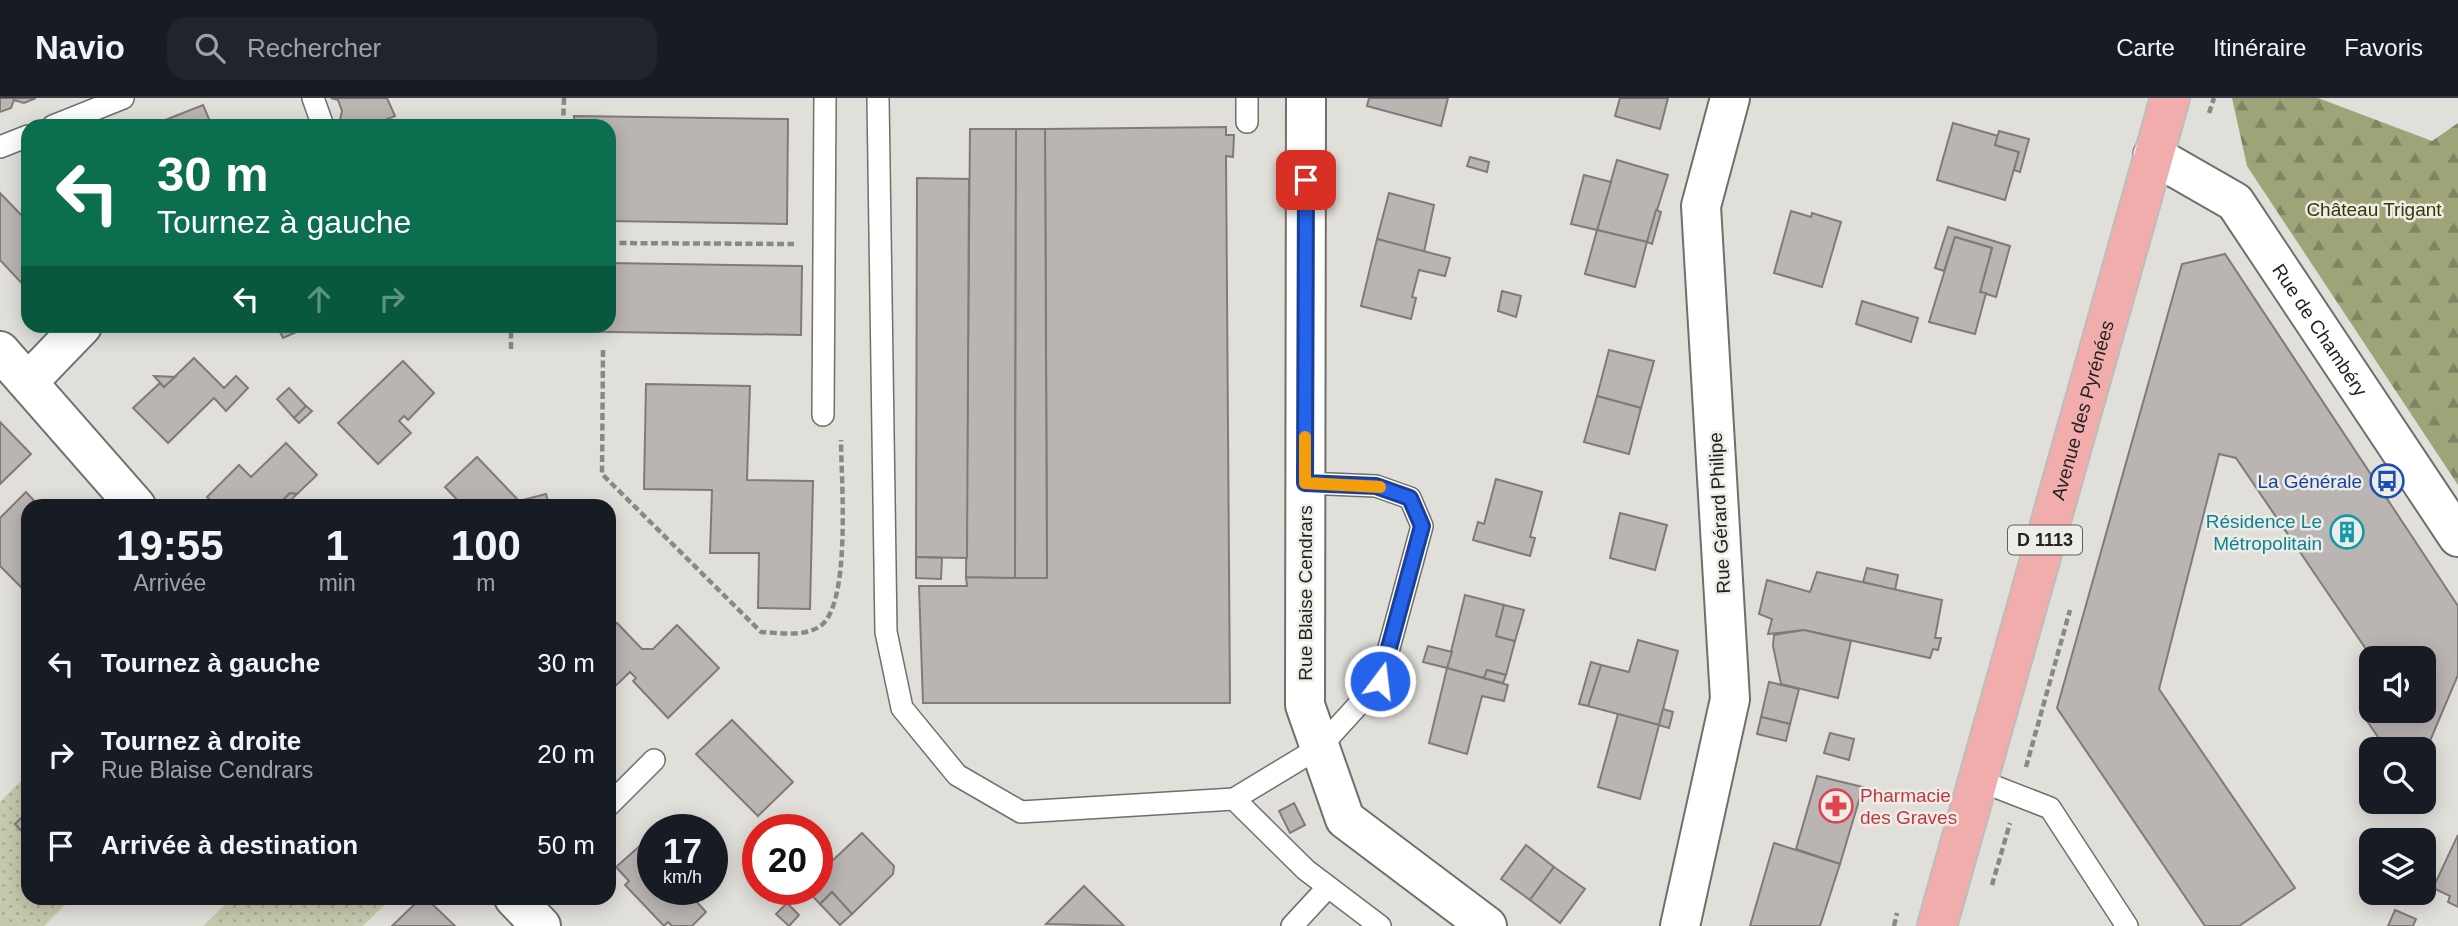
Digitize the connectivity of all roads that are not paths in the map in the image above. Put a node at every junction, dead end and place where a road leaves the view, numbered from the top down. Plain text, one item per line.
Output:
1 (123, 98) edge
2 (313, 98) edge
3 (825, 98) edge
4 (878, 98) edge
5 (1247, 98) edge
6 (1306, 98) edge
7 (1730, 98) edge
8 (2170, 98) edge
9 (70, 119) edge
10 (320, 119) edge
11 (1247, 122) dead end
12 (21, 139) edge
13 (0, 147) edge
14 (2153, 155) junction
15 (68, 333) edge
16 (8, 363) edge
17 (822, 415) dead end
18 (1305, 483) junction
19 (130, 499) edge
20 (2458, 537) edge
21 (1320, 747) junction
22 (654, 760) dead end
23 (1978, 780) junction
24 (616, 798) edge
25 (1234, 799) junction
26 (1328, 887) junction
27 (521, 905) edge
28 (541, 926) edge
29 (1292, 926) edge
30 (1380, 926) edge
31 (1487, 926) edge
32 (1680, 926) edge
33 (1937, 926) edge
34 (2127, 926) edge

1 - 9 lane
2 - 10 lane
3 - 17 lane
4 - 25 lane
5 - 11 lane
6 - 18 street, Rue Blaise Cendrars
7 - 32 street, Rue Gérard Philipe
8 - 14 main road, Avenue des Pyrénées / D 1113
12 - 13 lane
14 - 20 street, Rue de Chambéry
14 - 23 main road, Avenue des Pyrénées / D 1113
15 - 16 street
16 - 19 street
18 - 21 street, Rue Blaise Cendrars
18 - 21 lane
21 - 25 lane
21 - 31 street, Rue Blaise Cendrars
22 - 24 lane
23 - 33 main road, Avenue des Pyrénées / D 1113
23 - 34 lane
25 - 26 lane
26 - 29 lane
26 - 30 lane
27 - 28 street

